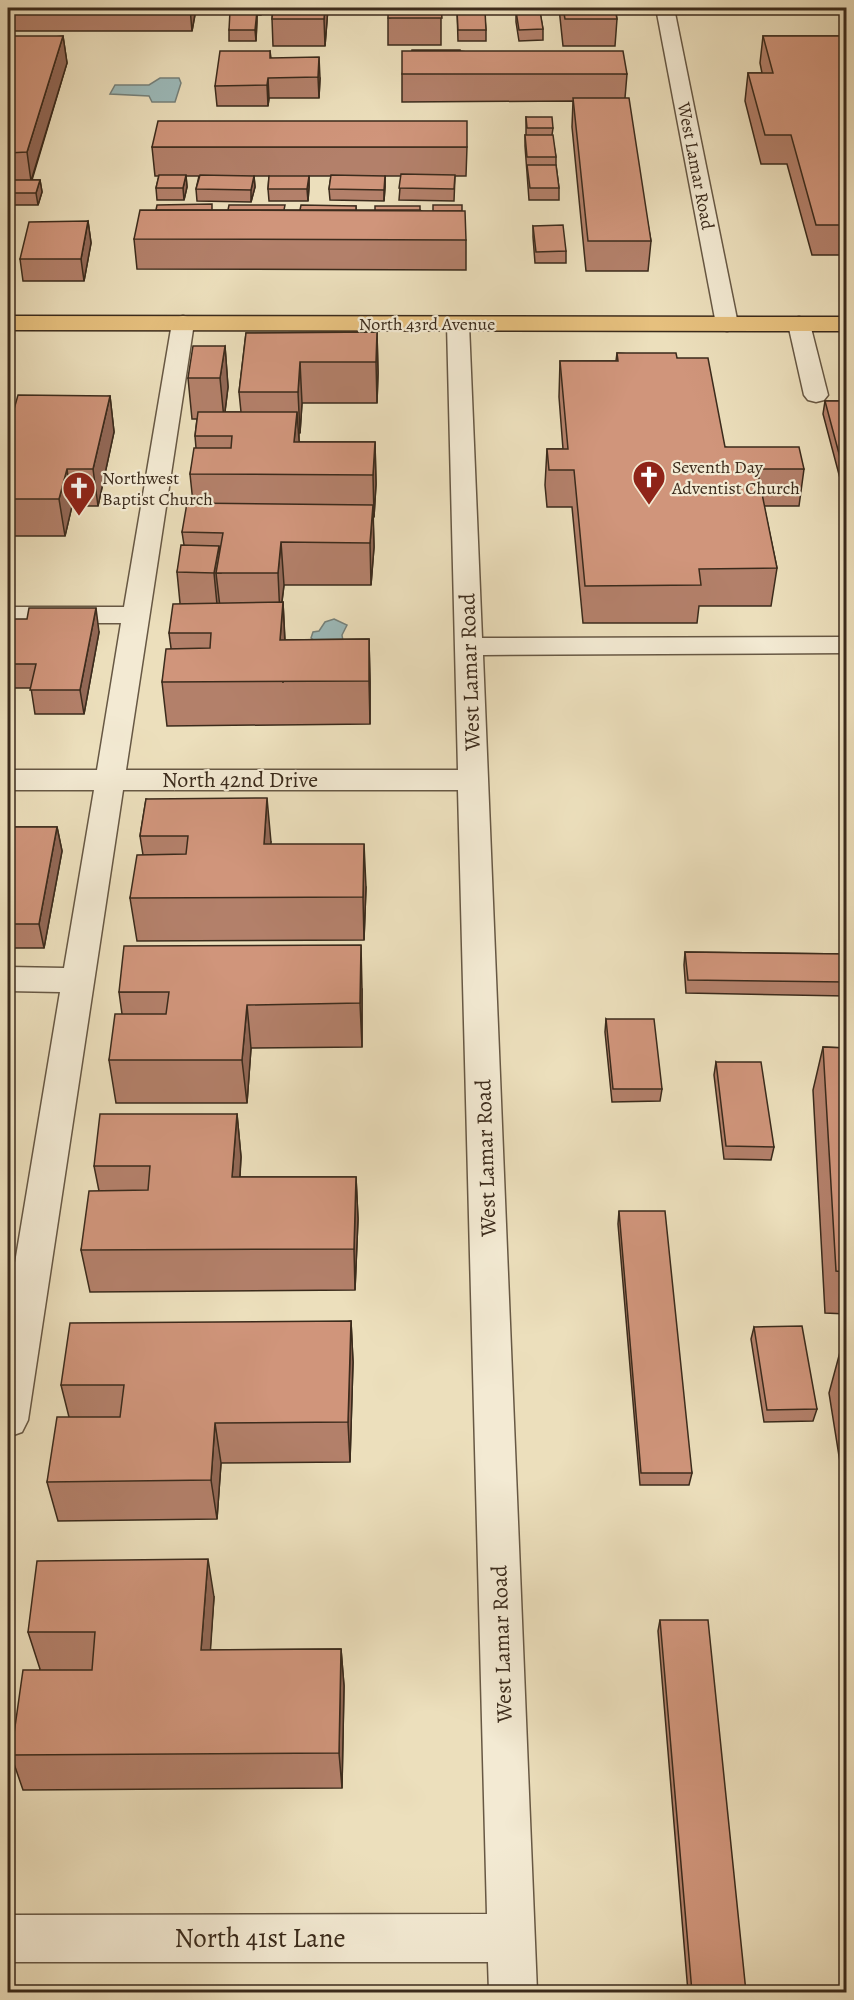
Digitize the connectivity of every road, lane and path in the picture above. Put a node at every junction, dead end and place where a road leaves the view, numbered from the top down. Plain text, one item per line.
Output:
1 (665, 8) edge
2 (8, 323) edge
3 (183, 324) junction
4 (458, 324) junction
5 (727, 324) junction
6 (799, 324) junction
7 (846, 324) edge
8 (816, 395) dead end
9 (8, 615) edge
10 (136, 615) junction
11 (846, 645) edge
12 (468, 647) junction
13 (8, 780) edge
14 (110, 780) junction
15 (473, 780) junction
16 (8, 979) edge
17 (78, 980) junction
18 (8, 1420) edge
19 (512, 1938) junction
20 (8, 1939) edge
21 (513, 1992) edge

1 - 5 street, West Lamar Road
2 - 3 main road, North 43rd Avenue
3 - 4 main road, North 43rd Avenue
3 - 10 street
4 - 5 main road, North 43rd Avenue
4 - 12 street, West Lamar Road
5 - 6 main road, North 43rd Avenue
6 - 7 main road, North 43rd Avenue
6 - 8 street
9 - 10 street
10 - 14 street
11 - 12 street
12 - 15 street, West Lamar Road
13 - 14 street, North 42nd Drive
14 - 15 street, North 42nd Drive
14 - 17 street
15 - 19 street, West Lamar Road
16 - 17 street
17 - 18 street
19 - 20 street, North 41st Lane
19 - 21 street, West Lamar Road

